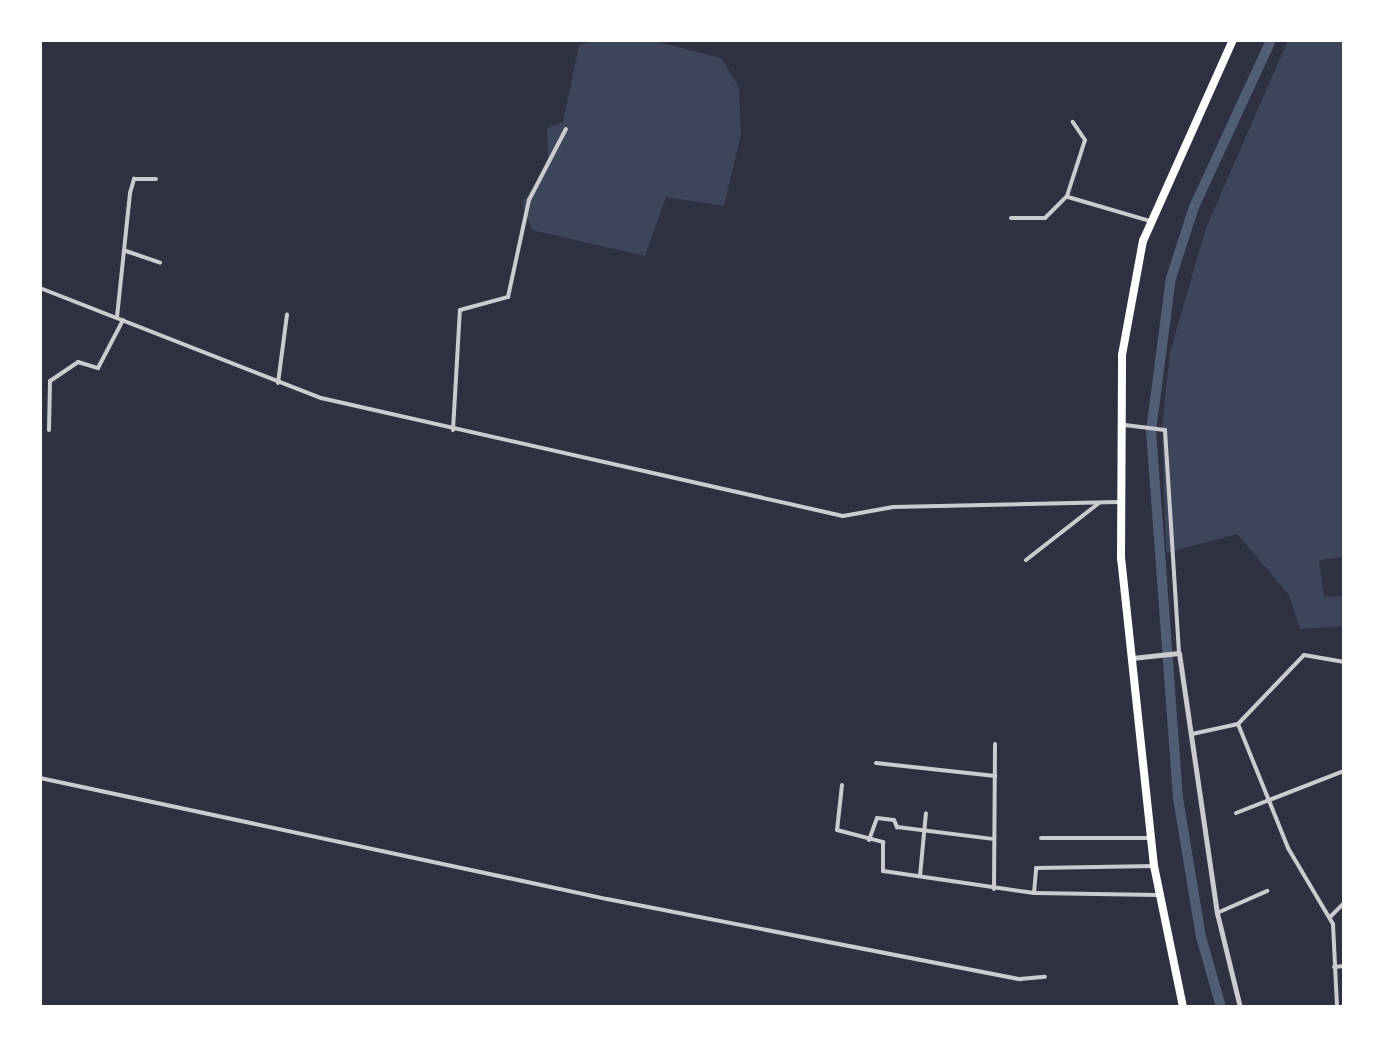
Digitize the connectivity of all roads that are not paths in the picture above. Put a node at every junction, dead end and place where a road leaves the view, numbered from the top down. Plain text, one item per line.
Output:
1 (1233, 40) edge
2 (1072, 122) dead end
3 (566, 129) dead end
4 (156, 179) dead end
5 (1068, 196) junction
6 (1011, 218) dead end
7 (1150, 220) junction
8 (126, 251) junction
9 (160, 263) dead end
10 (40, 288) edge
11 (287, 315) dead end
12 (120, 318) junction
13 (278, 383) junction
14 (1124, 425) junction
15 (49, 430) dead end
16 (453, 430) junction
17 (1118, 502) junction
18 (1099, 503) junction
19 (1026, 560) dead end
20 (1176, 653) junction
21 (1137, 657) junction
22 (1344, 662) edge
23 (1238, 724) junction
24 (1192, 734) junction
25 (994, 744) dead end
26 (876, 763) dead end
27 (1344, 772) edge
28 (994, 776) junction
29 (40, 778) edge
30 (842, 786) dead end
31 (1266, 802) junction
32 (926, 812) dead end
33 (1236, 813) dead end
34 (925, 831) junction
35 (1041, 838) dead end
36 (1150, 838) junction
37 (869, 840) junction
38 (994, 840) junction
39 (1154, 866) junction
40 (920, 876) junction
41 (994, 888) junction
42 (1267, 892) dead end
43 (1034, 893) junction
44 (1158, 895) junction
45 (1344, 902) edge
46 (1217, 913) junction
47 (1330, 917) junction
48 (1344, 966) edge
49 (1334, 967) junction
50 (1045, 977) dead end
51 (1183, 1007) edge
52 (1240, 1007) edge
53 (1337, 1007) edge

1 - 7 main road
2 - 5 street
3 - 16 street
4 - 8 street
5 - 6 street
5 - 7 street
7 - 14 main road
8 - 9 street
8 - 12 street
10 - 12 street
11 - 13 street
12 - 13 street
12 - 15 street
13 - 16 street
14 - 17 main road
14 - 20 street
16 - 18 street
17 - 18 street
17 - 21 main road
18 - 19 street
20 - 21 street
20 - 24 street
21 - 36 main road
22 - 23 street
23 - 24 street
23 - 31 street
24 - 46 street
25 - 28 street
26 - 28 street
27 - 31 street
28 - 38 street
29 - 50 street
30 - 37 street
31 - 33 street
31 - 47 street
32 - 34 street
34 - 37 street
34 - 38 street
34 - 40 street
35 - 36 street
36 - 39 main road
37 - 40 street
38 - 41 street
39 - 43 street
39 - 44 main road
40 - 41 street
41 - 43 street
42 - 46 street
43 - 44 street
44 - 51 main road
45 - 47 street
46 - 52 street
47 - 49 street
48 - 49 street
49 - 53 street

